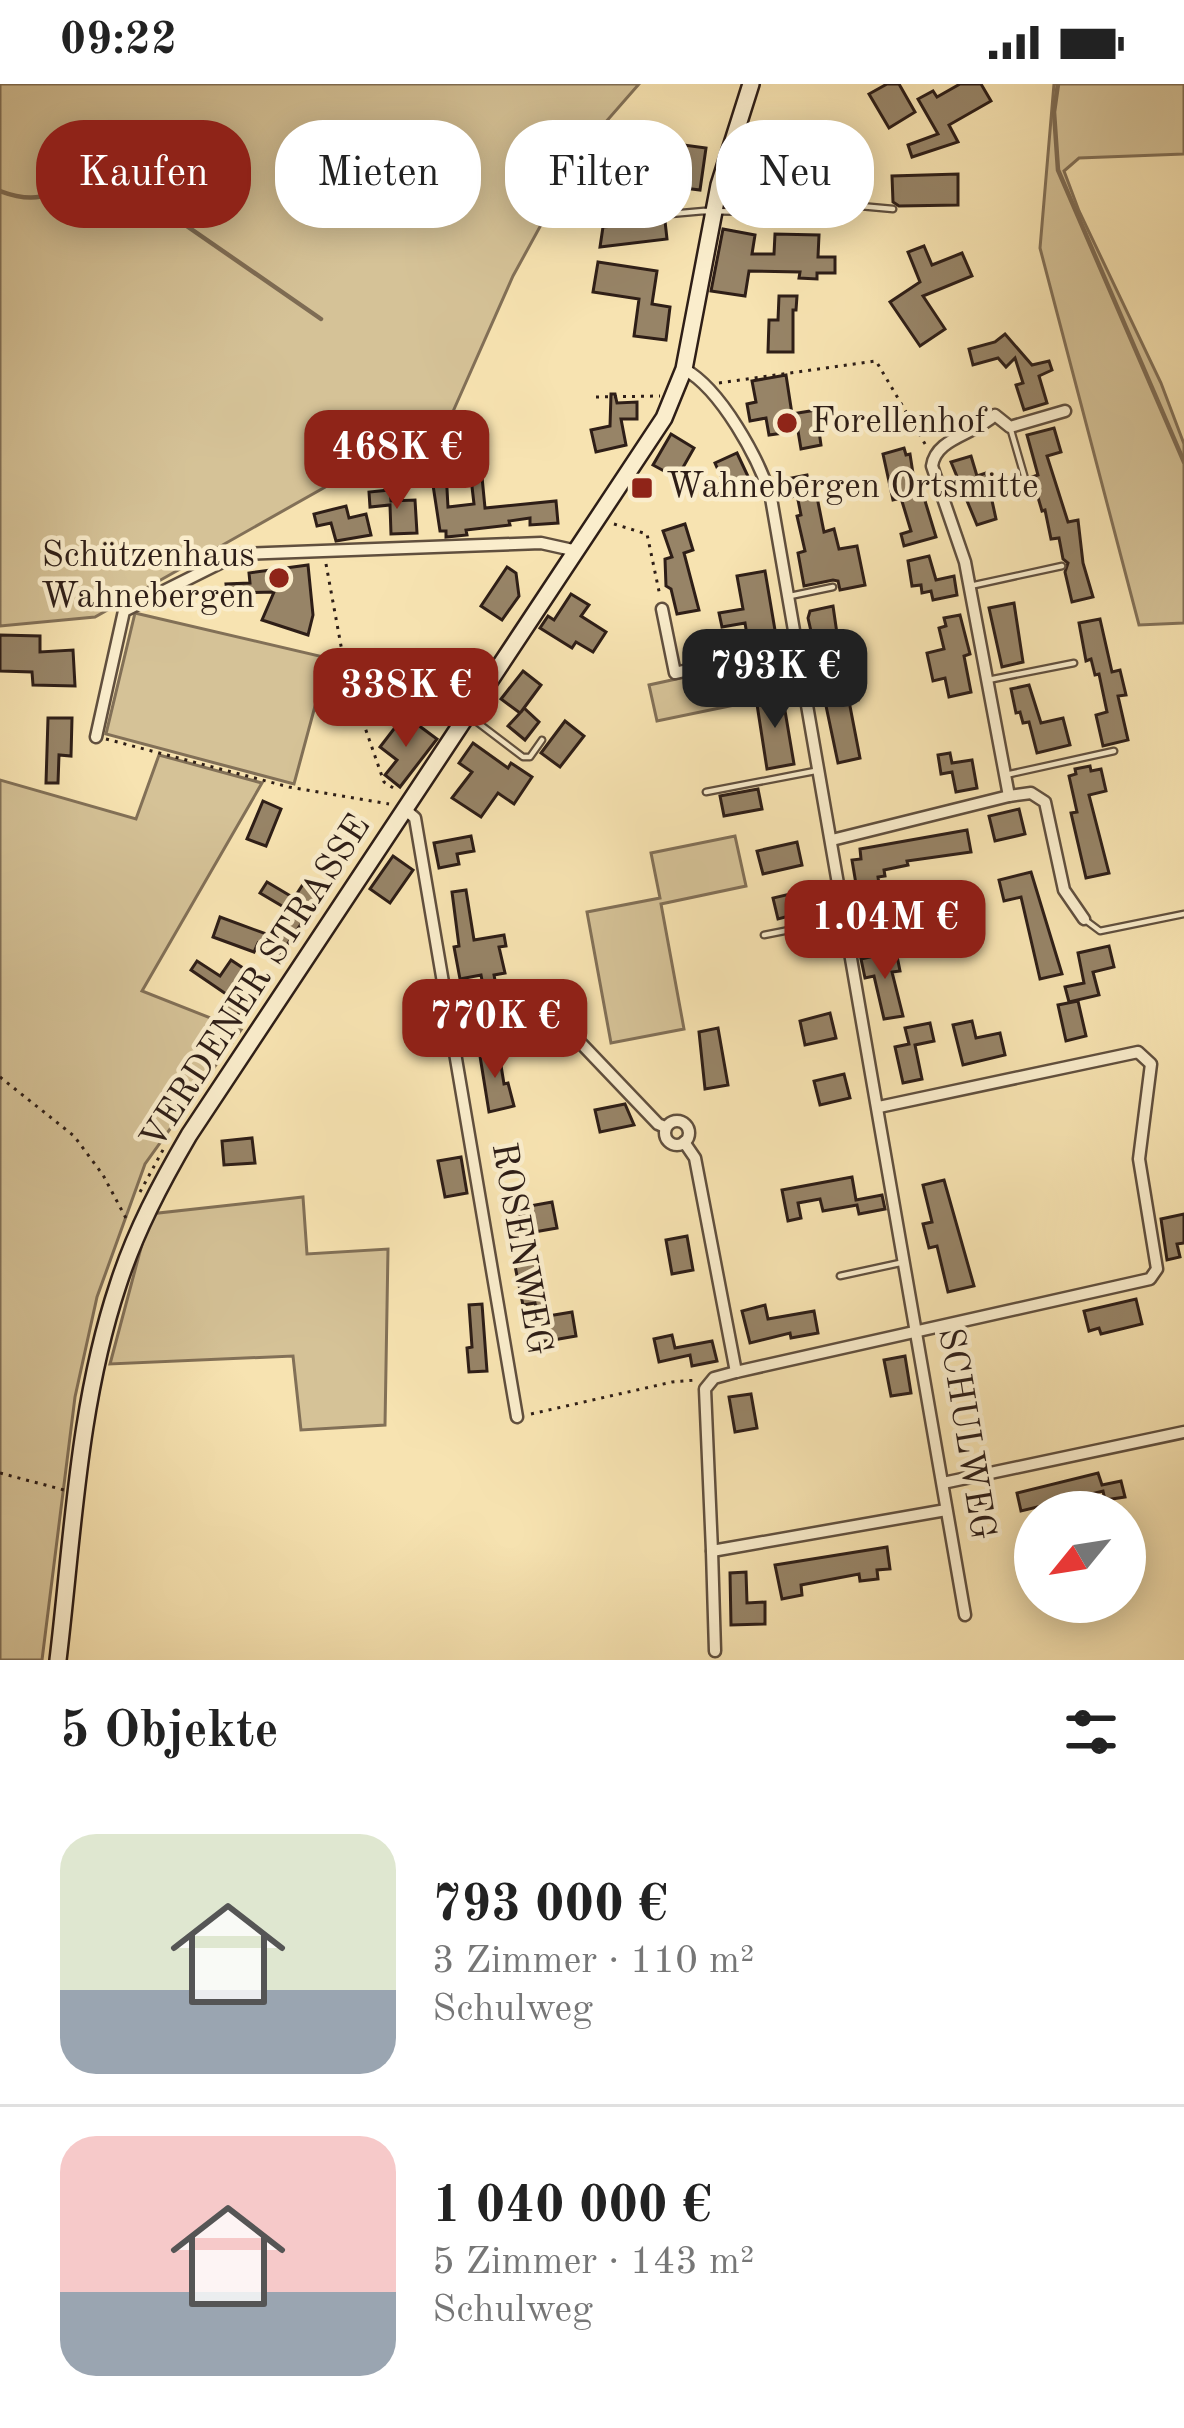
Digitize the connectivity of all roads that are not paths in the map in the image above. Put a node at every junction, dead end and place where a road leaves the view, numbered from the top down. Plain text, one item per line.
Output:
1 (751, 84) edge
2 (892, 209) dead end
3 (713, 212) junction
4 (692, 214) edge
5 (684, 369) junction
6 (1065, 411) dead end
7 (1010, 427) junction
8 (1030, 496) dead end
9 (578, 552) junction
10 (1062, 566) dead end
11 (970, 586) junction
12 (833, 587) dead end
13 (790, 596) junction
14 (662, 609) road end
15 (799, 646) junction
16 (1075, 663) dead end
17 (988, 680) junction
18 (468, 716) junction
19 (96, 736) road end
20 (542, 740) dead end
21 (1114, 752) dead end
22 (820, 770) junction
23 (1004, 775) junction
24 (706, 792) dead end
25 (1009, 796) junction
26 (406, 811) junction
27 (832, 840) junction
28 (1184, 914) edge
29 (846, 919) junction
30 (1084, 919) joint
31 (764, 935) dead end
32 (455, 1045) junction
33 (879, 1107) junction
34 (906, 1262) junction
35 (840, 1276) dead end
36 (917, 1333) junction
37 (736, 1372) junction
38 (518, 1417) road end
39 (1184, 1432) edge
40 (943, 1483) junction
41 (946, 1510) junction
42 (712, 1551) junction
43 (965, 1615) dead end
44 (715, 1651) dead end
45 (58, 1660) edge

1 - 3 street, VERDENER STRASSE
2 - 3 lane
3 - 4 lane
3 - 5 street, VERDENER STRASSE
5 - 9 street, VERDENER STRASSE
5 - 13 street, SCHULWEG
6 - 7 street
7 - 8 lane
7 - 11 street
9 - 18 street, VERDENER STRASSE
9 - 19 street
10 - 11 lane
11 - 17 street
12 - 13 lane
13 - 15 street, SCHULWEG
14 - 15 street
15 - 22 street, SCHULWEG
16 - 17 lane
17 - 23 street
18 - 20 lane
18 - 26 street, VERDENER STRASSE
21 - 23 lane
22 - 24 lane
22 - 27 street, SCHULWEG
23 - 25 street
25 - 27 street
25 - 30 street
26 - 32 street, ROSENWEG
26 - 45 street, VERDENER STRASSE
27 - 29 street, SCHULWEG
28 - 30 lane
29 - 31 lane
29 - 33 street, SCHULWEG
32 - 37 street
32 - 38 street, ROSENWEG
33 - 34 street, SCHULWEG
33 - 36 street
34 - 35 lane
34 - 36 street, SCHULWEG
36 - 37 street
36 - 40 street, SCHULWEG
37 - 42 street
39 - 40 street
40 - 41 street, SCHULWEG
41 - 42 street
41 - 43 street, SCHULWEG
42 - 44 street

